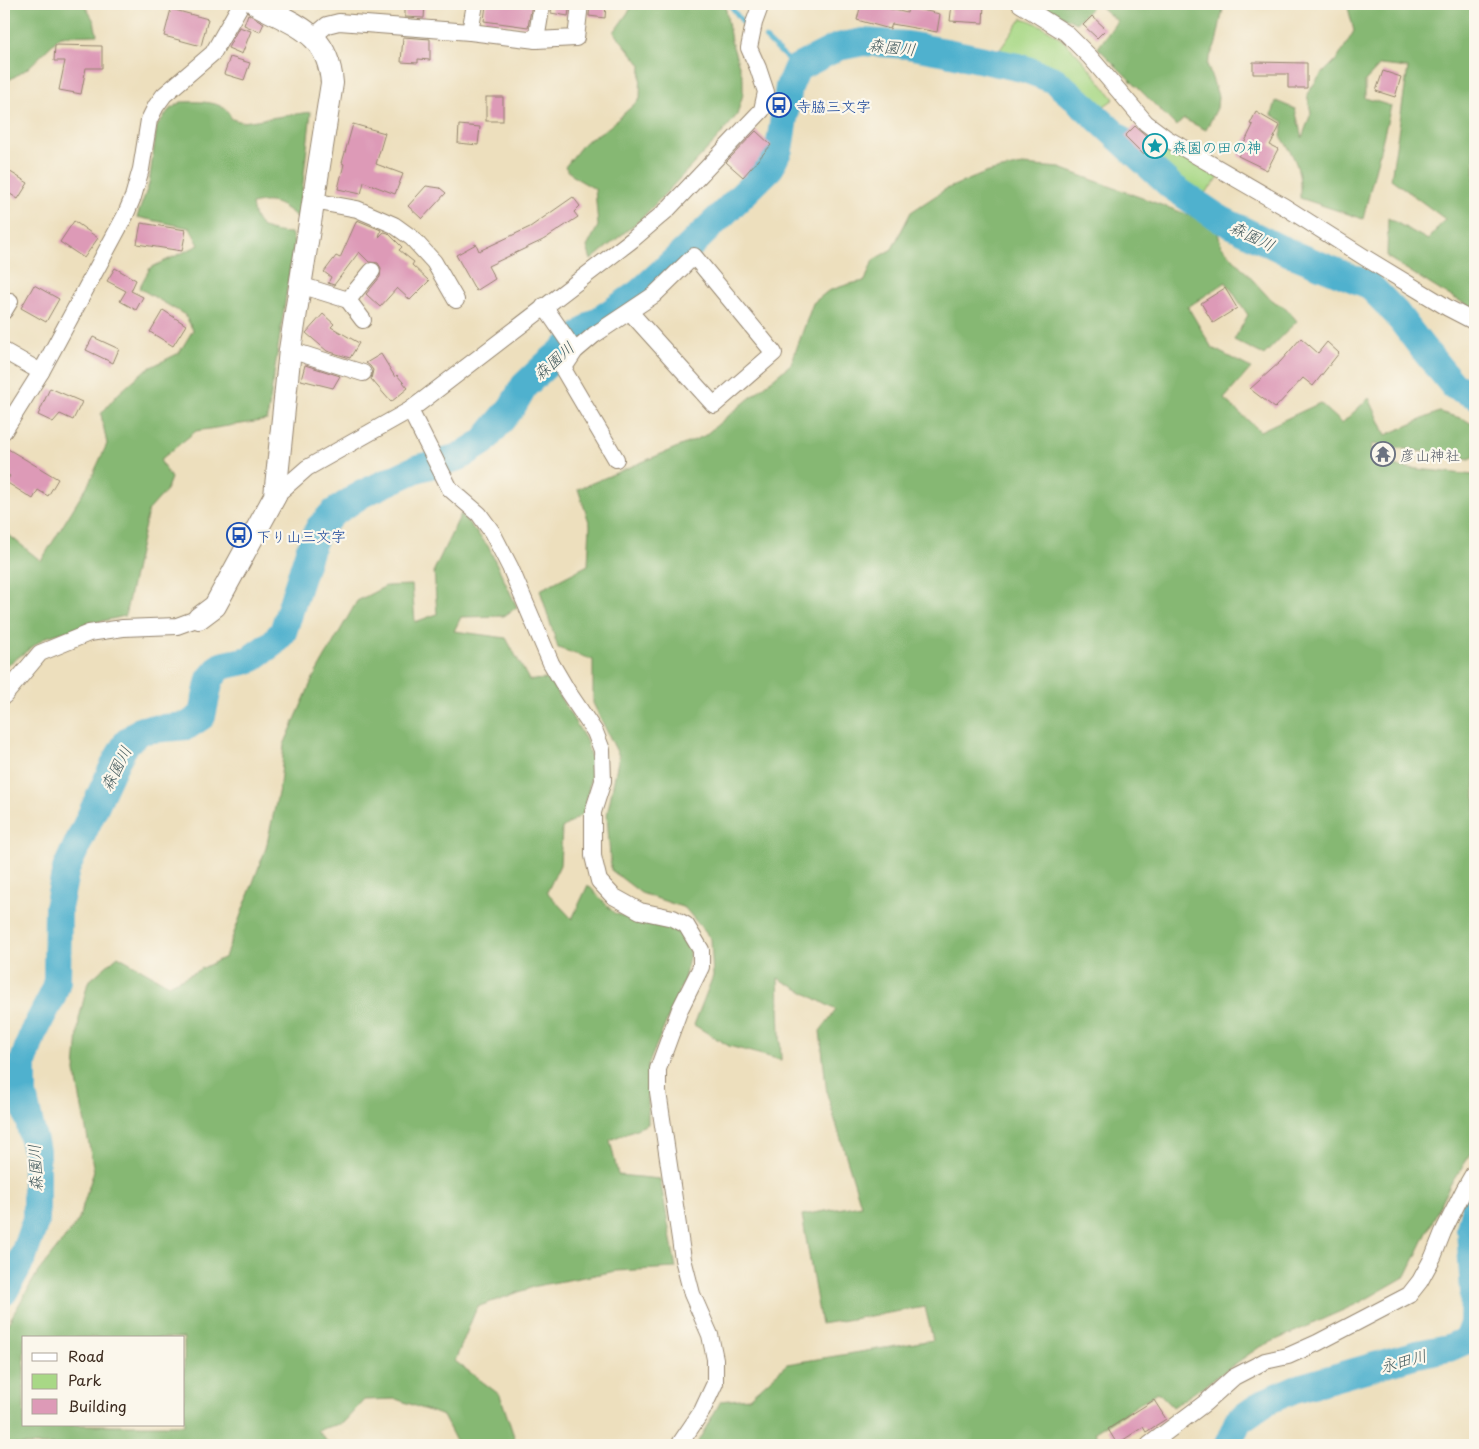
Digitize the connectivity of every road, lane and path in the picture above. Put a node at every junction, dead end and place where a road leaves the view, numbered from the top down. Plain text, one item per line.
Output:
1 (241, 4) edge
2 (256, 4) edge
3 (475, 4) edge
4 (542, 4) edge
5 (580, 4) edge
6 (761, 4) edge
7 (1020, 4) edge
8 (470, 32) junction
9 (314, 36) junction
10 (536, 40) junction
11 (313, 201) junction
12 (372, 271) dead end
13 (300, 285) junction
14 (348, 300) junction
15 (456, 300) dead end
16 (544, 306) junction
17 (630, 312) junction
18 (363, 320) dead end
19 (1475, 322) edge
20 (290, 350) junction
21 (4, 351) edge
22 (575, 352) junction
23 (41, 372) junction
24 (363, 373) dead end
25 (410, 410) junction
26 (4, 431) edge
27 (616, 459) dead end
28 (275, 496) junction
29 (199, 618) joint
30 (4, 696) edge
31 (1475, 1171) edge
32 (679, 1445) edge
33 (1149, 1445) edge

1 - 23 street
2 - 9 street
3 - 8 street
4 - 10 street
5 - 10 street
6 - 16 street
7 - 19 street
8 - 9 street
8 - 10 street
9 - 11 street
11 - 13 street
11 - 15 street
12 - 14 street
13 - 14 street
13 - 20 street
14 - 18 street
16 - 22 street
16 - 25 street
17 - 17 street
17 - 22 street
20 - 24 street
20 - 28 street
21 - 23 street
22 - 27 street
23 - 26 street
25 - 28 street
25 - 32 street
28 - 29 street
29 - 30 street
31 - 33 street

